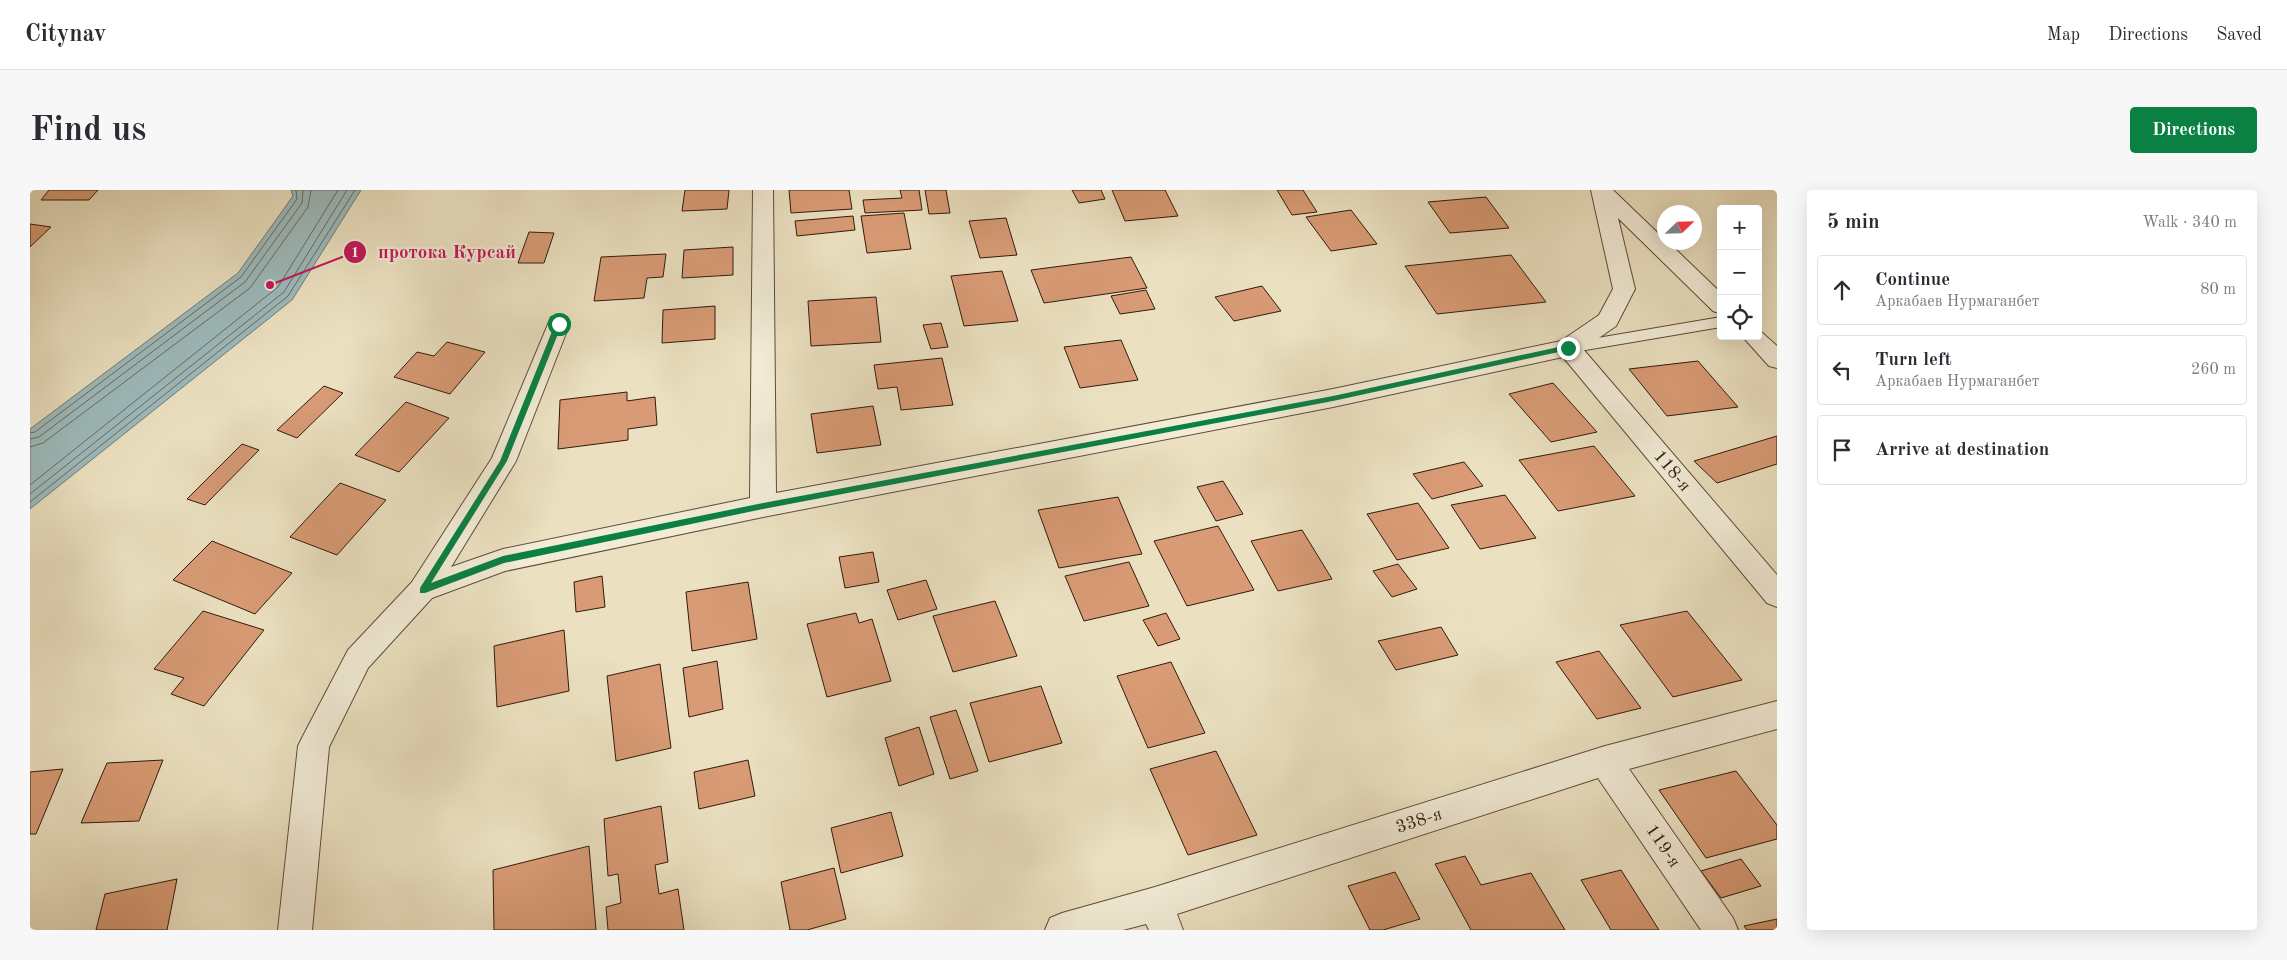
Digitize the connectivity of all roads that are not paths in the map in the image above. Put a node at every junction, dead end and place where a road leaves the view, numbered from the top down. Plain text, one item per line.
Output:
1 (763, 190) edge
2 (1601, 190) edge
3 (1717, 302) edge
4 (1717, 323) edge
5 (559, 324) dead end
6 (1757, 340) edge
7 (1568, 348) junction
8 (1777, 360) edge
9 (763, 506) junction
10 (422, 590) junction
11 (1777, 595) edge
12 (1777, 716) edge
13 (1605, 762) junction
14 (1161, 917) edge
15 (295, 930) edge
16 (1062, 930) edge
17 (1721, 930) edge

1 - 9 street
2 - 3 street
2 - 7 street
4 - 7 lane
5 - 10 street
6 - 8 street
7 - 9 street
7 - 11 street, 118-я
9 - 10 street
10 - 15 street
12 - 13 street, 338-я
13 - 14 street, 338-я
13 - 17 street, 119-я
14 - 16 street, 338-я

